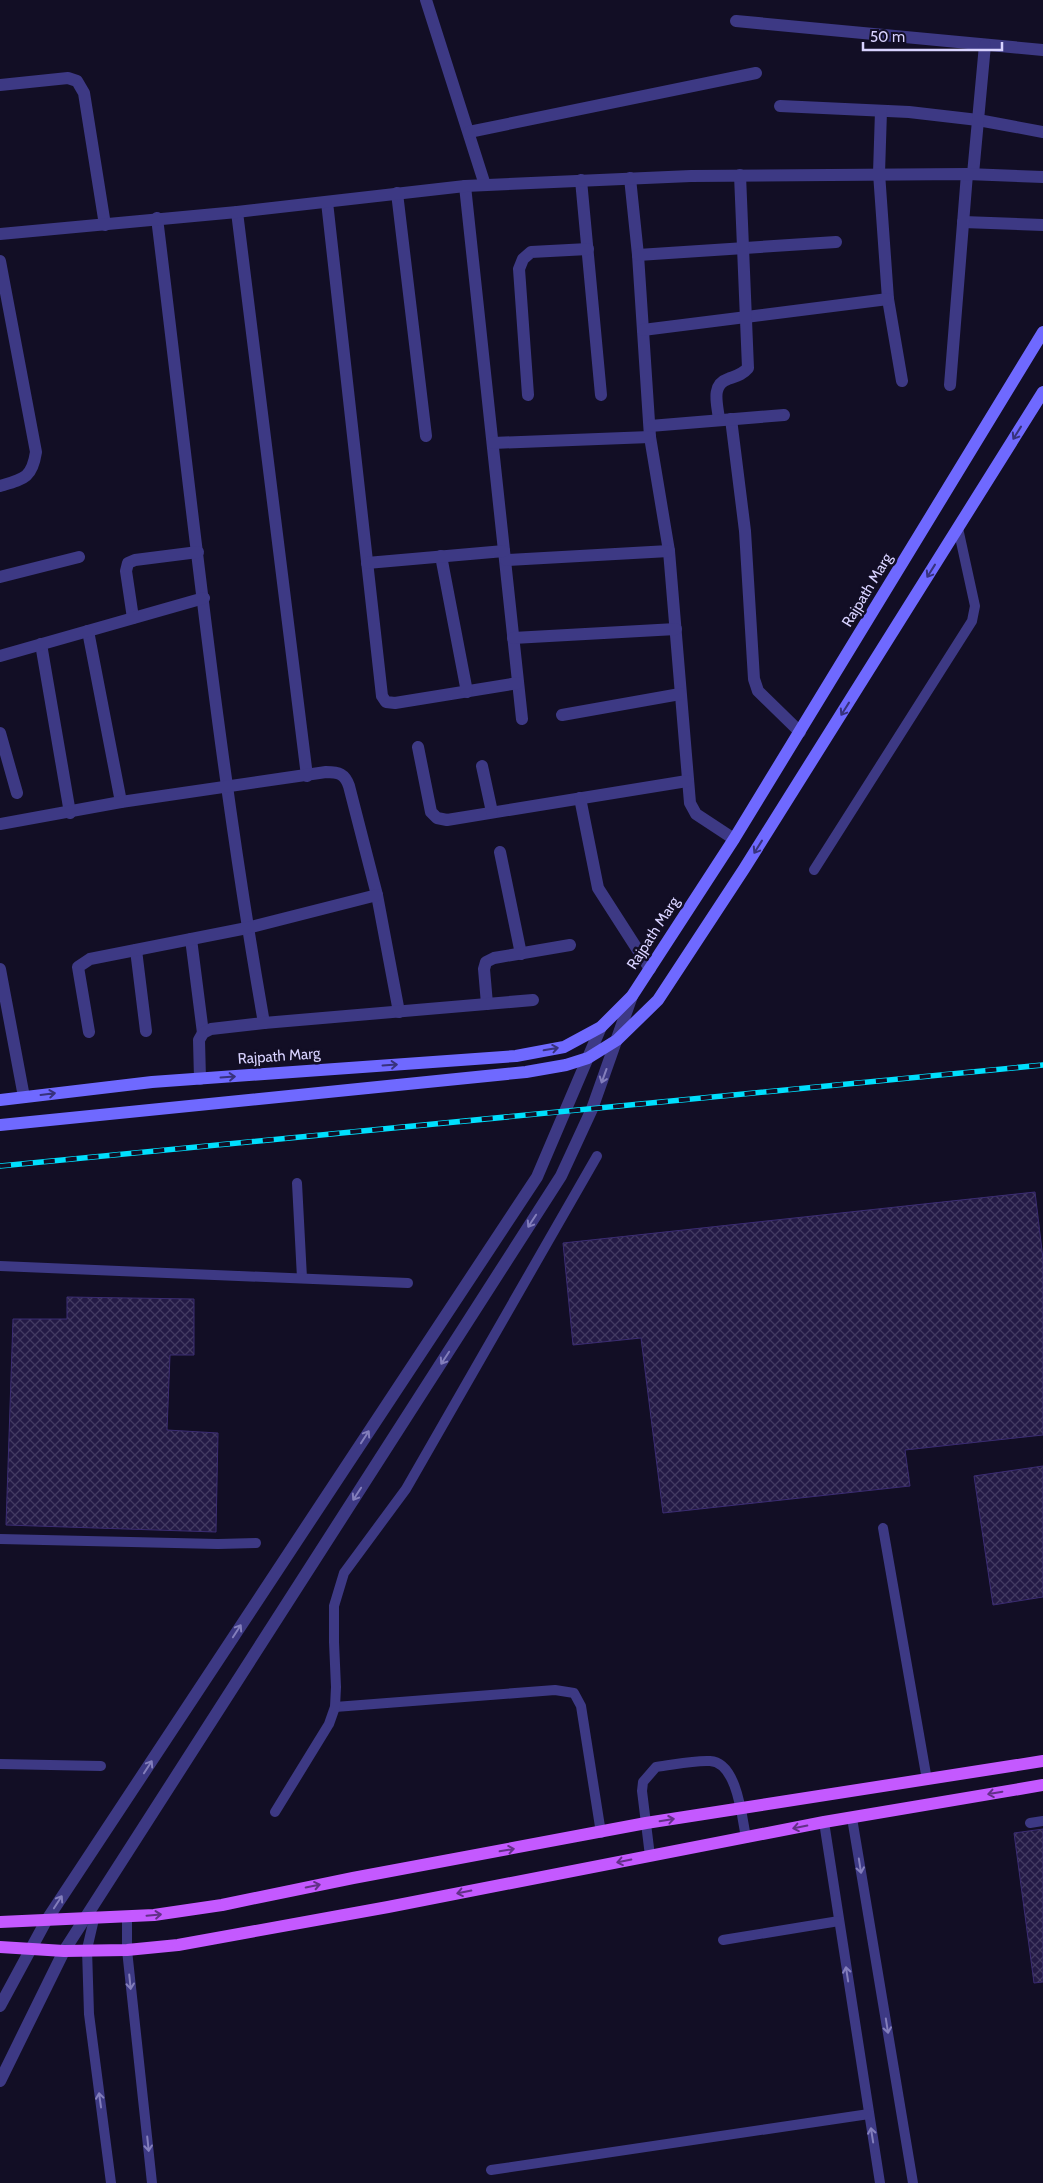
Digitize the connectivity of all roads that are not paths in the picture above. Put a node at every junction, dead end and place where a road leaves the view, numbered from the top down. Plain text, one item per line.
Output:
1 (426, 0) edge
2 (736, 21) dead end
3 (985, 45) junction
4 (1043, 50) edge
5 (756, 73) dead end
6 (0, 85) edge
7 (780, 106) dead end
8 (881, 111) junction
9 (978, 120) junction
10 (469, 132) junction
11 (1043, 132) edge
12 (879, 173) junction
13 (970, 174) junction
14 (740, 175) junction
15 (1043, 177) edge
16 (630, 178) junction
17 (581, 180) junction
18 (485, 185) junction
19 (465, 186) junction
20 (397, 193) junction
21 (327, 202) junction
22 (237, 212) junction
23 (157, 218) junction
24 (963, 222) junction
25 (106, 225) junction
26 (1043, 225) edge
27 (0, 234) edge
28 (836, 242) dead end
29 (744, 248) junction
30 (588, 249) junction
31 (638, 255) junction
32 (0, 261) edge
33 (888, 299) junction
34 (747, 316) junction
35 (643, 330) junction
36 (1043, 332) edge
37 (902, 381) dead end
38 (950, 385) dead end
39 (1043, 392) edge
40 (528, 395) dead end
41 (601, 395) dead end
42 (784, 415) dead end
43 (725, 420) junction
44 (650, 431) junction
45 (426, 436) dead end
46 (493, 443) junction
47 (0, 486) edge
48 (958, 528) junction
49 (669, 551) junction
50 (198, 552) junction
51 (441, 556) junction
52 (505, 556) junction
53 (79, 557) dead end
54 (367, 563) junction
55 (0, 578) edge
56 (204, 598) junction
57 (133, 618) junction
58 (676, 629) junction
59 (88, 631) junction
60 (513, 638) junction
61 (41, 644) junction
62 (0, 656) edge
63 (518, 683) junction
64 (467, 692) junction
65 (680, 694) junction
66 (562, 715) dead end
67 (522, 719) dead end
68 (800, 732) junction
69 (0, 733) edge
70 (418, 747) dead end
71 (482, 766) dead end
72 (307, 776) junction
73 (687, 781) junction
74 (227, 787) junction
75 (17, 793) dead end
76 (580, 798) junction
77 (121, 802) junction
78 (70, 812) junction
79 (492, 812) junction
80 (0, 824) edge
81 (734, 839) junction
82 (500, 852) dead end
83 (814, 870) dead end
84 (377, 895) junction
85 (247, 928) junction
86 (192, 939) junction
87 (570, 945) dead end
88 (136, 950) junction
89 (522, 954) junction
90 (0, 969) edge
91 (650, 969) junction
92 (632, 996) junction
93 (533, 1000) dead end
94 (487, 1004) junction
95 (399, 1012) junction
96 (264, 1023) junction
97 (601, 1027) junction
98 (146, 1031) dead end
99 (89, 1032) dead end
100 (202, 1033) junction
101 (617, 1040) junction
102 (588, 1058) junction
103 (200, 1079) junction
104 (24, 1097) junction
105 (0, 1100) edge
106 (0, 1125) edge
107 (597, 1156) dead end
108 (296, 1182) dead end
109 (0, 1266) edge
110 (302, 1278) junction
111 (408, 1283) dead end
112 (883, 1528) dead end
113 (0, 1539) edge
114 (256, 1543) dead end
115 (335, 1707) junction
116 (1043, 1761) edge
117 (0, 1764) edge
118 (102, 1766) dead end
119 (927, 1780) junction
120 (1043, 1785) edge
121 (741, 1809) junction
122 (276, 1812) dead end
123 (852, 1818) junction
124 (1043, 1821) edge
125 (824, 1822) junction
126 (1030, 1822) dead end
127 (646, 1824) junction
128 (601, 1833) junction
129 (746, 1838) junction
130 (650, 1856) junction
131 (127, 1916) junction
132 (90, 1919) junction
133 (46, 1921) junction
134 (839, 1921) junction
135 (0, 1922) edge
136 (723, 1940) dead end
137 (0, 1947) edge
138 (30, 1947) junction
139 (87, 1950) junction
140 (127, 1950) junction
141 (64, 1951) junction
142 (0, 2006) edge
143 (0, 2081) edge
144 (869, 2114) junction
145 (491, 2170) dead end
146 (111, 2183) edge
147 (152, 2183) edge
148 (880, 2183) edge
149 (913, 2183) edge

1 - 10 street
2 - 3 street
3 - 4 street
3 - 9 street
5 - 10 street
6 - 25 street
7 - 8 street
8 - 9 street
8 - 12 street
9 - 11 street
9 - 13 street
10 - 18 street
12 - 13 street
12 - 14 street
12 - 33 street
13 - 15 street
13 - 24 street
14 - 16 street
14 - 29 street
16 - 17 street
16 - 31 street
17 - 18 street
17 - 30 street
18 - 19 street
19 - 20 street
19 - 46 street
20 - 21 street
20 - 45 street
21 - 22 street
21 - 54 street
22 - 23 street
22 - 72 street
23 - 25 street
23 - 50 street
24 - 26 street
24 - 38 street
25 - 27 street
28 - 29 street
29 - 31 street
29 - 34 street
30 - 40 street
30 - 41 street
31 - 35 street
32 - 47 street
33 - 34 street
33 - 37 street
34 - 35 street
34 - 43 street
35 - 44 street
36 - 68 main road, Rajpath Marg
39 -> 48 main road
42 - 43 street
43 - 44 street
43 - 68 street
44 - 46 street
44 - 49 street
46 - 52 street
48 - 83 lane
48 -> 101 main road
49 - 52 street
49 - 58 street
50 - 56 street
50 - 57 street
51 - 52 street
51 - 54 street
51 - 64 street
52 - 60 street
53 - 55 street
54 - 64 street
56 - 57 street
56 - 74 street
57 - 59 street
58 - 60 street
58 - 65 street
59 - 61 street
59 - 77 street
60 - 63 street
61 - 62 street
61 - 78 street
63 - 64 street
63 - 67 street
65 - 66 street
65 - 73 street
68 - 81 main road, Rajpath Marg
69 - 75 street
70 - 79 street
71 - 79 street
72 - 74 street
72 - 84 street
73 - 76 street
73 - 81 street
74 - 77 street
74 - 85 street
76 - 79 street
76 - 91 street
77 - 78 street
78 - 80 street
81 - 91 main road, Rajpath Marg
82 - 89 street
84 - 85 street
84 - 95 street
85 - 86 street
85 - 96 street
86 - 88 street
86 - 100 street
87 - 89 street
88 - 98 street
88 - 99 street
89 - 94 street
90 - 104 street
91 - 92 main road, Rajpath Marg
92 - 97 main road, Rajpath Marg
92 - 101 street
93 - 94 street
94 - 95 street
95 - 96 street
96 - 100 street
97 - 102 street
103 -> 97 main road, Rajpath Marg
100 - 103 street
101 - 102 main road
101 -> 132 street
102 - 106 main road
133 -> 102 street
104 -> 103 main road, Rajpath Marg
104 - 105 main road, Rajpath Marg
107 - 115 lane
108 - 110 lane
109 - 110 lane
110 - 111 lane
112 - 119 lane
113 - 114 lane
115 - 122 lane
115 - 128 lane
116 - 119 main road
117 - 118 lane
119 - 121 main road
120 -> 123 main road
127 -> 121 main road
121 - 127 lane
121 - 129 lane
123 - 125 main road
123 -> 149 lane
124 - 126 lane
125 -> 129 main road
125 - 134 lane
127 - 128 main road
127 - 130 lane
131 -> 128 main road
129 - 130 main road
130 -> 140 main road
131 - 132 main road
131 - 140 lane
132 - 133 main road
132 - 139 lane
132 - 141 street
133 - 135 main road
133 - 138 street
134 - 136 lane
144 -> 134 lane
137 - 138 main road
138 - 141 main road
138 - 142 street
139 - 140 main road
139 - 141 main road
146 -> 139 lane
140 -> 147 lane
141 - 143 street
144 - 145 lane
148 -> 144 lane

